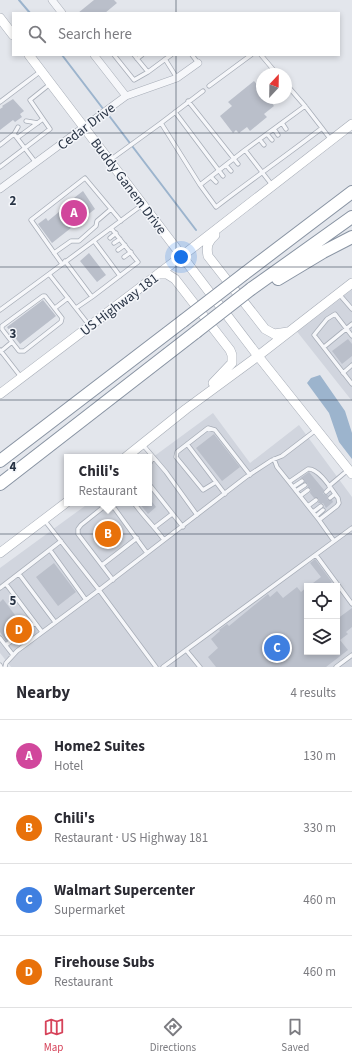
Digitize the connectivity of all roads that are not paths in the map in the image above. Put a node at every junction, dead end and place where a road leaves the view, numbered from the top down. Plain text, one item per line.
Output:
1 (52, 0) edge
2 (61, 12) edge
3 (0, 18) edge
4 (12, 34) edge
5 (30, 56) edge
6 (95, 56) edge
7 (115, 56) edge
8 (135, 56) edge
9 (141, 56) edge
10 (170, 56) edge
11 (193, 56) edge
12 (250, 56) edge
13 (262, 56) edge
14 (137, 59) junction
15 (165, 59) junction
16 (198, 63) joint
17 (272, 68) edge
18 (41, 71) junction
19 (148, 72) junction
20 (177, 78) junction
21 (50, 84) junction
22 (209, 86) dead end
23 (203, 90) dead end
24 (292, 91) edge
25 (126, 96) junction
26 (0, 102) edge
27 (188, 102) junction
28 (305, 106) junction
29 (175, 112) junction
30 (290, 117) junction
31 (43, 119) junction
32 (26, 121) dead end
33 (294, 122) dead end
34 (38, 123) junction
35 (161, 123) junction
36 (282, 123) junction
37 (352, 124) edge
38 (18, 127) dead end
39 (84, 128) junction
40 (322, 128) junction
41 (274, 129) junction
42 (286, 129) dead end
43 (14, 134) junction
44 (267, 134) junction
45 (278, 135) dead end
46 (304, 135) dead end
47 (17, 138) junction
48 (307, 139) junction
49 (260, 140) junction
50 (272, 140) dead end
51 (331, 140) junction
52 (295, 141) dead end
53 (0, 145) edge
54 (264, 145) dead end
55 (288, 146) dead end
56 (299, 146) junction
57 (25, 148) junction
58 (245, 150) junction
59 (281, 151) dead end
60 (291, 151) junction
61 (285, 156) junction
62 (273, 158) dead end
63 (234, 159) junction
64 (108, 161) junction
65 (276, 162) junction
66 (36, 163) junction
67 (238, 164) dead end
68 (226, 165) junction
69 (0, 167) edge
70 (219, 171) junction
71 (231, 171) dead end
72 (262, 173) junction
73 (223, 176) dead end
74 (248, 176) dead end
75 (211, 177) junction
76 (251, 181) junction
77 (216, 182) dead end
78 (240, 182) dead end
79 (272, 185) junction
80 (200, 186) junction
81 (243, 187) junction
82 (233, 188) dead end
83 (0, 189) edge
84 (236, 192) junction
85 (352, 192) edge
86 (225, 194) dead end
87 (228, 198) junction
88 (142, 204) junction
89 (111, 209) junction
90 (237, 213) junction
91 (352, 217) edge
92 (121, 221) junction
93 (112, 228) junction
94 (116, 233) junction
95 (352, 237) edge
96 (110, 238) dead end
97 (120, 238) junction
98 (94, 240) junction
99 (114, 243) dead end
100 (125, 245) junction
101 (118, 250) dead end
102 (131, 252) junction
103 (54, 253) junction
104 (182, 256) junction
105 (124, 257) dead end
106 (63, 263) junction
107 (49, 274) junction
108 (158, 274) junction
109 (120, 276) junction
110 (352, 283) edge
111 (254, 288) junction
112 (338, 293) junction
113 (92, 296) junction
114 (68, 298) junction
115 (55, 308) junction
116 (76, 308) junction
117 (352, 309) edge
118 (0, 310) edge
119 (352, 324) edge
120 (90, 326) junction
121 (347, 328) junction
122 (288, 332) junction
123 (352, 336) edge
124 (12, 342) junction
125 (324, 348) junction
126 (0, 351) edge
127 (258, 356) junction
128 (352, 365) edge
129 (343, 372) junction
130 (22, 378) junction
131 (351, 379) edge
132 (352, 384) edge
133 (0, 394) edge
134 (186, 409) junction
135 (317, 430) junction
136 (143, 444) junction
137 (187, 444) junction
138 (130, 454) edge
139 (151, 454) edge
140 (153, 457) edge
141 (274, 459) junction
142 (0, 461) edge
143 (351, 470) edge
144 (319, 474) junction
145 (250, 475) junction
146 (314, 477) dead end
147 (323, 478) junction
148 (302, 481) dead end
149 (216, 482) junction
150 (289, 482) junction
151 (318, 482) dead end
152 (0, 484) edge
153 (305, 485) dead end
154 (293, 487) junction
155 (330, 487) junction
156 (152, 488) edge
157 (308, 490) dead end
158 (296, 491) junction
159 (326, 492) dead end
160 (225, 494) junction
161 (335, 494) junction
162 (300, 496) junction
163 (330, 498) dead end
164 (338, 498) junction
165 (316, 500) dead end
166 (333, 502) dead end
167 (64, 504) edge
168 (105, 506) edge
169 (111, 506) edge
170 (136, 506) edge
171 (308, 506) junction
172 (320, 506) dead end
173 (323, 510) dead end
174 (172, 514) junction
175 (314, 514) junction
176 (197, 515) junction
177 (44, 520) junction
178 (319, 520) junction
179 (183, 526) junction
180 (155, 527) junction
181 (352, 528) edge
182 (137, 538) junction
183 (164, 540) junction
184 (61, 541) junction
185 (334, 541) junction
186 (50, 550) junction
187 (0, 553) edge
188 (147, 553) junction
189 (316, 555) junction
190 (102, 565) junction
191 (19, 574) junction
192 (113, 580) junction
193 (6, 584) junction
194 (0, 588) edge
195 (99, 590) junction
196 (86, 600) junction
197 (352, 604) edge
198 (55, 622) junction
199 (35, 624) junction
200 (42, 632) junction
201 (0, 638) edge
202 (6, 645) junction
203 (186, 650) junction
204 (13, 655) junction
205 (352, 655) edge
206 (5, 667) edge
207 (156, 667) edge
208 (163, 667) edge
209 (200, 667) edge
210 (336, 667) edge

1 - 2 street
3 - 4 main road
5 - 18 main road, Buddy Ganem Drive
6 - 25 street
7 - 19 lane
8 - 14 lane
9 - 14 lane
10 - 15 lane
11 - 16 lane
12 - 22 lane
13 - 17 lane
14 - 19 lane
15 - 19 lane
15 - 20 lane
16 - 20 street, Cedar Drive
18 - 21 main road, Buddy Ganem Drive
18 - 26 lane
20 - 25 street, Cedar Drive
21 - 31 lane
21 - 39 main road, Buddy Ganem Drive
23 - 27 lane
24 - 28 lane
25 - 39 street, Cedar Drive
27 - 29 lane
27 - 63 lane
28 - 30 lane
28 - 40 lane
29 - 35 lane
29 - 70 lane
30 - 33 lane
30 - 36 lane
31 - 34 lane
31 - 57 lane
32 - 34 lane
34 - 47 lane
35 - 64 lane
35 - 80 lane
36 - 41 lane
36 - 42 lane
37 - 51 main road, US Highway 181
38 - 43 lane
39 - 64 main road, Buddy Ganem Drive
39 - 66 street, Cedar Drive
40 - 48 lane
40 - 51 lane
41 - 44 lane
41 - 45 lane
43 - 47 lane
43 - 53 lane
44 - 49 lane
44 - 50 lane
46 - 48 lane
47 - 57 lane
48 - 56 lane
49 - 54 lane
49 - 58 lane
51 - 79 main road, US Highway 181
52 - 56 lane
55 - 60 lane
56 - 60 lane
57 - 66 lane
57 - 69 lane
58 - 63 lane
58 - 72 lane
59 - 61 lane
60 - 61 lane
61 - 65 lane
62 - 65 lane
63 - 67 lane
63 - 68 lane
64 - 88 main road, Buddy Ganem Drive
65 - 72 lane
66 - 83 street, Cedar Drive
68 - 70 lane
68 - 71 lane
70 - 73 lane
70 - 75 lane
72 - 76 lane
72 - 79 lane
74 - 76 lane
75 - 77 lane
75 - 80 lane
76 - 81 lane
78 - 81 lane
79 - 90 main road, US Highway 181
80 - 87 lane
81 - 84 lane
82 - 84 lane
84 - 87 lane
85 - 142 highway, bridge
86 - 87 lane
88 - 92 lane
88 - 104 main road, Buddy Ganem Drive
89 - 92 lane
89 - 103 lane
89 - 103 lane
90 - 104 main road, US Highway 181
90 - 122 main road
91 - 111 highway
92 - 93 lane
93 - 94 lane
93 - 98 lane
94 - 96 lane
94 - 97 lane
95 - 111 highway
97 - 99 lane
97 - 100 lane
98 - 106 lane
98 - 109 lane
100 - 101 lane
100 - 102 lane
102 - 105 lane
102 - 109 lane
103 - 106 lane
104 - 108 main road, US Highway 181
104 - 127 main road, Buddy Ganem Drive
106 - 107 lane
106 - 113 lane
107 - 114 lane
107 - 118 lane
108 - 120 main road, US Highway 181
108 - 134 main road
109 - 113 lane
110 - 112 main road
111 - 152 highway, bridge
112 - 117 lane
112 - 122 main road
113 - 116 lane
114 - 115 lane
114 - 116 lane
115 - 124 lane
115 - 124 lane
116 - 120 lane
119 - 121 lane
120 - 130 main road, US Highway 181
121 - 123 lane
121 - 125 lane
121 - 125 lane
122 - 127 main road
124 - 126 lane
125 - 129 lane
126 - 130 lane
127 - 134 main road
127 - 135 main road, Buddy Ganem Drive
128 - 129 lane
129 - 131 lane
130 - 133 main road, US Highway 181
131 - 132 lane
134 - 136 main road
135 - 141 lane
135 - 143 main road, Buddy Ganem Drive
136 - 138 main road
136 - 139 lane
137 - 145 lane
137 - 149 lane
137 - 149 lane
140 - 176 lane
141 - 145 lane
141 - 150 lane
143 - 155 lane
144 - 146 lane
144 - 147 lane
144 - 150 lane
145 - 160 lane
147 - 151 lane
147 - 155 lane
148 - 154 lane
149 - 160 lane
150 - 154 lane
153 - 158 lane
154 - 158 lane
155 - 159 lane
155 - 161 lane
156 - 174 lane
157 - 162 lane
158 - 162 lane
160 - 176 lane
161 - 163 lane
161 - 164 lane
162 - 171 lane
164 - 166 lane
164 - 178 lane
165 - 171 lane
167 - 177 main road
168 - 190 lane
169 - 182 lane
170 - 180 lane
171 - 175 lane
172 - 175 lane
173 - 175 lane
174 - 179 lane
174 - 180 lane
175 - 178 lane
176 - 179 lane
177 - 184 lane
177 - 187 main road
178 - 185 lane
179 - 183 lane
180 - 183 lane
181 - 185 lane
182 - 188 lane
182 - 190 lane
183 - 188 lane
184 - 186 lane
184 - 195 lane
185 - 189 lane
186 - 191 lane
186 - 196 lane
188 - 192 lane
189 - 197 lane
189 - 203 lane
190 - 192 lane
191 - 193 lane
191 - 198 lane
192 - 195 lane
193 - 194 lane
193 - 199 lane
195 - 196 lane
195 - 207 lane
196 - 198 lane
198 - 200 lane
199 - 200 lane
199 - 202 lane
200 - 204 lane
201 - 202 lane
202 - 204 lane
203 - 208 lane
203 - 209 lane
204 - 206 lane
205 - 210 lane

